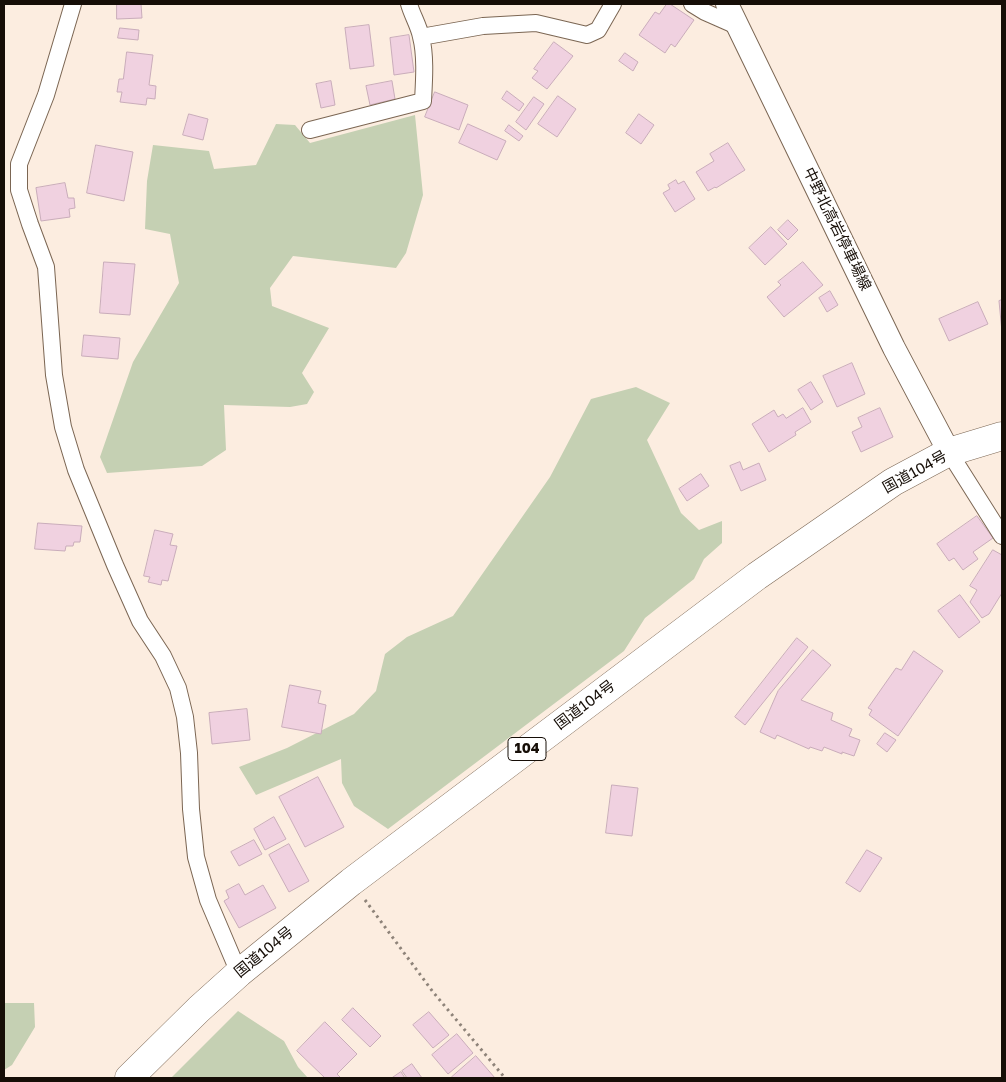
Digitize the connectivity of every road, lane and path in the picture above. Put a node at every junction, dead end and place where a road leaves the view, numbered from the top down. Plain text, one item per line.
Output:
1 (73, 4) edge
2 (409, 4) edge
3 (613, 4) edge
4 (692, 4) edge
5 (727, 4) edge
6 (739, 27) junction
7 (421, 37) junction
8 (310, 130) dead end
9 (1002, 436) edge
10 (949, 452) junction
11 (1002, 536) edge
12 (350, 882) junction
13 (239, 973) junction
14 (129, 1078) edge
15 (505, 1078) edge

1 - 13 street
2 - 7 street
3 - 7 street
4 - 6 street
5 - 6 main road, 中野北高岩停車場線
6 - 10 main road, 中野北高岩停車場線
7 - 8 street
9 - 10 highway, 国道104号 / 104
10 - 11 street
10 - 12 highway, 国道104号 / 104
12 - 13 highway, 国道104号 / 104
12 - 15 path
13 - 14 highway, 国道104号 / 104

